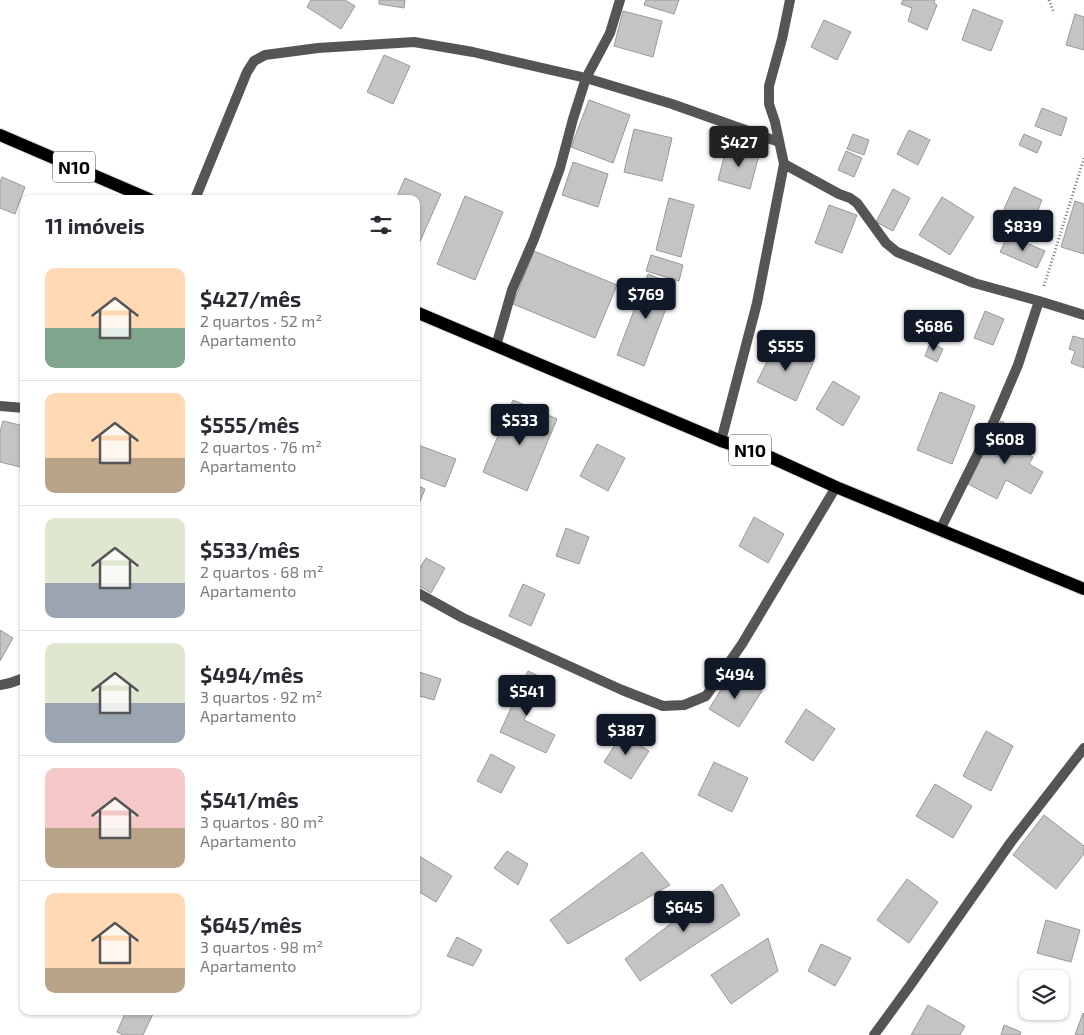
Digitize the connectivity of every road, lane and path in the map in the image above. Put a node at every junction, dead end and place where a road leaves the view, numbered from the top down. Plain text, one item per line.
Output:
1 (620, 0) edge
2 (790, 0) edge
3 (1049, 0) edge
4 (1053, 11) dead end
5 (586, 78) junction
6 (0, 135) edge
7 (779, 142) junction
8 (1084, 158) edge
9 (784, 164) junction
10 (140, 195) edge
11 (197, 195) edge
12 (1040, 301) junction
13 (420, 314) edge
14 (1084, 315) edge
15 (496, 346) junction
16 (0, 406) edge
17 (20, 408) edge
18 (721, 441) junction
19 (836, 487) junction
20 (940, 530) junction
21 (1084, 589) edge
22 (420, 594) edge
23 (20, 679) edge
24 (0, 685) edge
25 (1084, 748) edge
26 (874, 1035) edge

1 - 5 street
2 - 7 street
3 - 4 path
5 - 7 street
5 - 11 street
5 - 15 street
6 - 10 main road, N10
7 - 9 street
8 - 12 path
9 - 12 street
9 - 18 street
12 - 14 street
12 - 20 street
13 - 15 main road, N10
15 - 18 main road, N10
16 - 17 street
18 - 19 main road, N10
19 - 20 main road, N10
19 - 22 street
20 - 21 main road, N10
23 - 24 street
25 - 26 street

